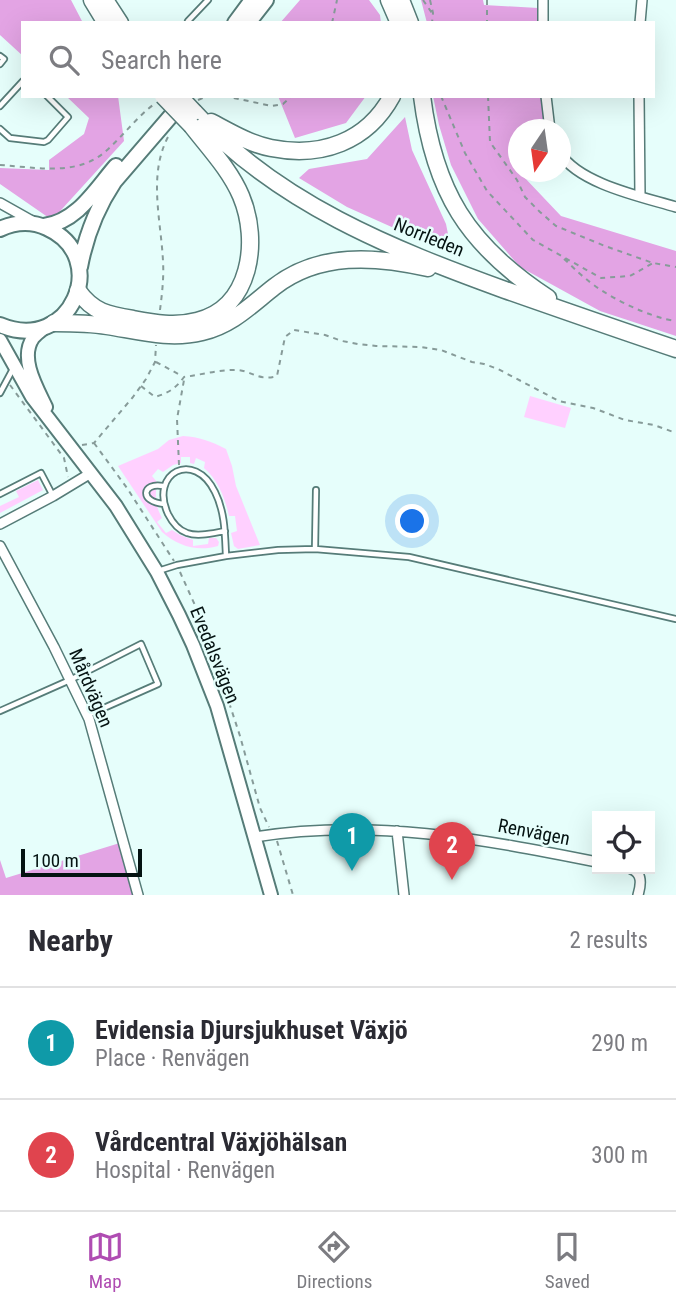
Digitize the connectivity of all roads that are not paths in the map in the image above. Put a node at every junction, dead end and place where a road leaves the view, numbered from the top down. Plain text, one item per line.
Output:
1 (92, 0) edge
2 (105, 0) edge
3 (208, 0) edge
4 (252, 0) edge
5 (265, 0) edge
6 (389, 0) edge
7 (401, 0) edge
8 (543, 0) edge
9 (642, 0) edge
10 (105, 21) edge
11 (119, 21) edge
12 (188, 21) dead end
13 (236, 21) edge
14 (249, 21) edge
15 (398, 21) edge
16 (410, 21) edge
17 (543, 21) edge
18 (640, 21) edge
19 (0, 55) edge
20 (0, 64) edge
21 (21, 83) edge
22 (49, 98) edge
23 (176, 98) edge
24 (391, 98) edge
25 (422, 98) edge
26 (546, 98) edge
27 (639, 98) edge
28 (160, 99) edge
29 (0, 106) edge
30 (192, 109) edge
31 (549, 119) edge
32 (0, 130) edge
33 (571, 164) edge
34 (640, 196) junction
35 (0, 203) edge
36 (676, 207) edge
37 (40, 225) junction
38 (0, 229) edge
39 (429, 268) junction
40 (79, 272) junction
41 (78, 290) junction
42 (584, 317) junction
43 (0, 325) edge
44 (49, 325) junction
45 (0, 340) edge
46 (676, 349) edge
47 (676, 357) edge
48 (15, 366) junction
49 (0, 393) edge
50 (74, 451) junction
51 (91, 473) junction
52 (164, 486) junction
53 (316, 490) dead end
54 (0, 494) edge
55 (53, 496) junction
56 (164, 504) junction
57 (0, 524) edge
58 (225, 531) junction
59 (0, 545) edge
60 (315, 550) junction
61 (226, 556) junction
62 (157, 572) junction
63 (676, 619) edge
64 (70, 680) junction
65 (0, 711) edge
66 (87, 715) junction
67 (335, 830) junction
68 (397, 831) junction
69 (254, 837) junction
70 (336, 846) dead end
71 (592, 861) edge
72 (638, 874) edge
73 (138, 895) edge
74 (271, 895) edge
75 (404, 895) edge
76 (638, 895) edge

1 - 10 highway
2 - 11 highway
3 - 12 lane
4 - 13 main road
5 - 14 main road
6 - 15 highway
7 - 16 highway
8 - 17 street
9 - 18 street
19 - 20 lane
21 - 29 lane
22 - 32 lane
23 - 37 main road
24 - 30 highway
25 - 42 highway
26 - 31 street
27 - 34 street
28 - 30 highway, bridge
30 - 39 highway, Norrleden
30 - 40 main road
30 - 41 highway
30 - 42 highway, Norrleden
33 - 34 street
34 - 36 street
35 - 37 street
37 - 38 main road
37 - 40 main road
39 - 44 highway
39 - 47 highway, Norrleden
40 - 41 main road
41 - 44 main road
42 - 46 highway, Norrleden
43 - 44 main road
44 - 50 street, Evedalsvägen
45 - 48 street, Evedalsvägen
48 - 49 lane
48 - 50 street, Evedalsvägen
50 - 51 street, Evedalsvägen
51 - 55 street
51 - 62 street, Evedalsvägen
52 - 56 lane
52 - 56 lane
52 - 58 lane
53 - 60 lane
54 - 55 lane
55 - 57 street
56 - 58 lane
58 - 61 lane
59 - 64 street, Mårdvägen
60 - 61 lane
60 - 63 lane
61 - 62 lane
62 - 69 street, Evedalsvägen
64 - 65 lane
64 - 66 street, Mårdvägen
64 - 66 lane
66 - 73 street, Mårdvägen
67 - 68 street, Renvägen
67 - 69 street, Renvägen
67 - 70 lane
68 - 71 street, Renvägen
68 - 75 street
69 - 74 street, Evedalsvägen
72 - 76 street

